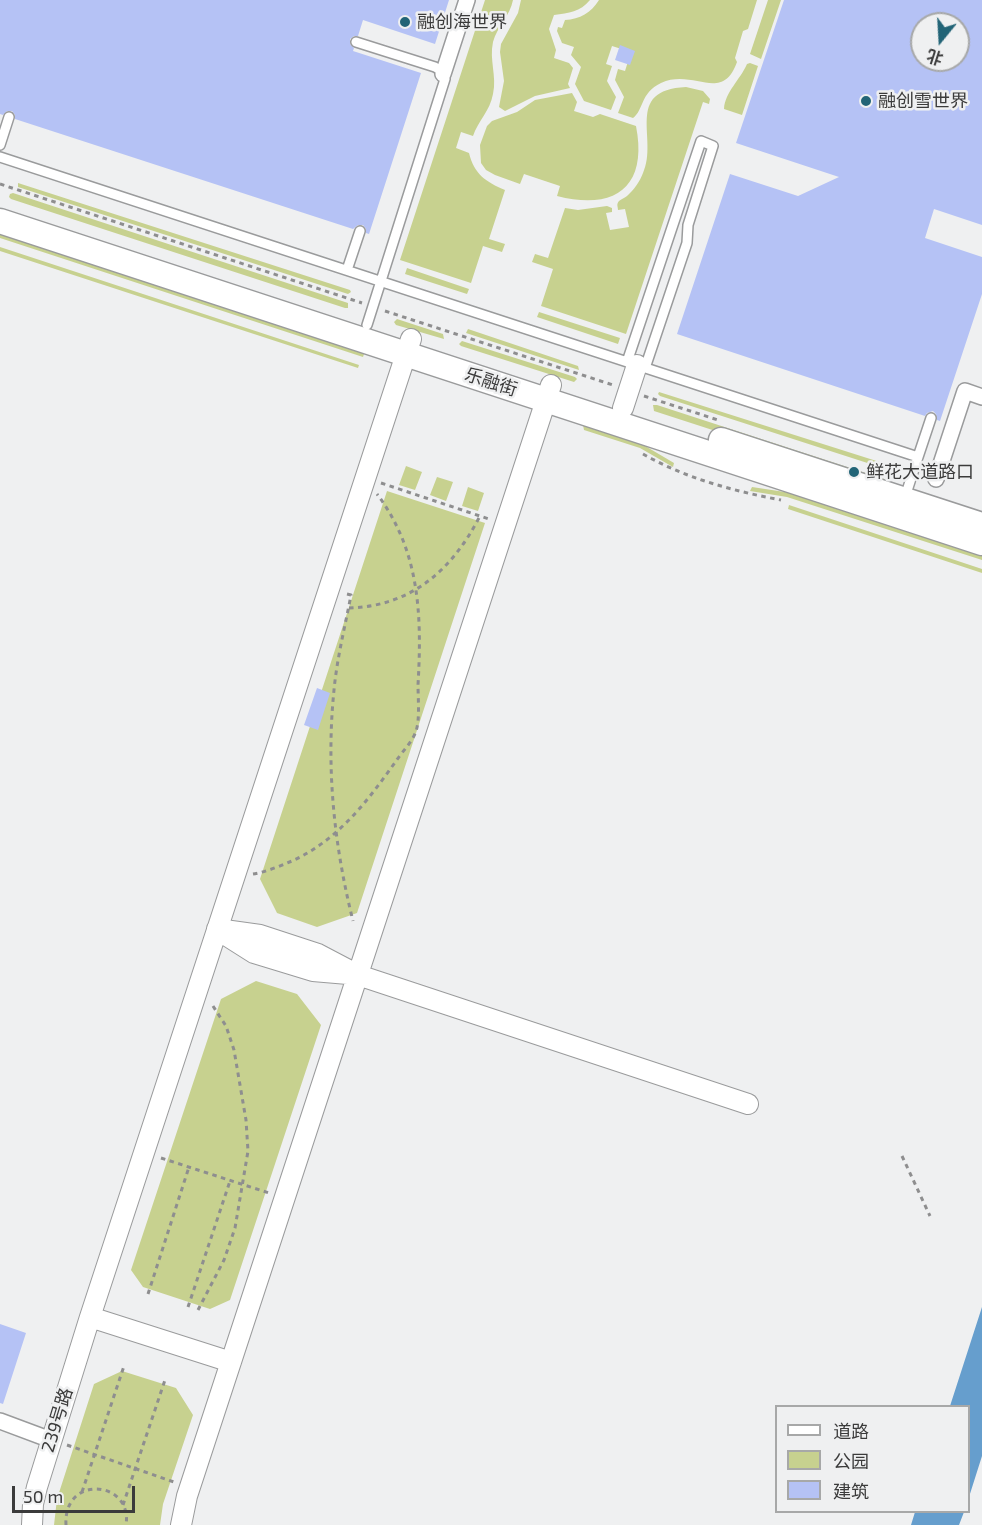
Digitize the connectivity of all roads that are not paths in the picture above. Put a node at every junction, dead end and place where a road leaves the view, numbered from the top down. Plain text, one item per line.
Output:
1 (467, 0) edge
2 (356, 42) dead end
3 (443, 74) junction
4 (9, 117) dead end
5 (0, 145) edge
6 (0, 157) edge
7 (0, 205) edge
8 (0, 221) edge
9 (360, 231) dead end
10 (347, 270) junction
11 (381, 281) junction
12 (370, 316) junction
13 (408, 347) junction
14 (636, 365) junction
15 (548, 392) junction
16 (982, 397) edge
17 (626, 399) junction
18 (931, 418) dead end
19 (918, 457) junction
20 (936, 479) dead end
21 (901, 508) junction
22 (982, 525) edge
23 (982, 543) edge
24 (217, 929) junction
25 (358, 975) junction
26 (748, 1104) dead end
27 (90, 1317) junction
28 (231, 1362) junction
29 (0, 1421) edge
30 (51, 1440) junction
31 (32, 1525) edge
32 (181, 1525) edge

1 - 3 street
2 - 3 lane
3 - 11 lane
4 - 5 lane
6 - 10 lane
7 - 12 street, 乐融街
8 - 13 street, 乐融街
9 - 10 lane
10 - 11 lane
11 - 12 lane
11 - 14 lane
12 - 13 street, 乐融街
13 - 15 street, 乐融街
13 - 24 street, 239号路
14 - 14 lane
14 - 17 street
14 - 19 lane
15 - 17 street, 乐融街
15 - 21 street, 乐融街
15 - 25 street
16 - 20 street
17 - 21 street, 乐融街
18 - 19 lane
19 - 21 lane
21 - 22 street, 乐融街
21 - 23 street, 乐融街
24 - 25 street
24 - 27 street, 239号路
25 - 26 street
25 - 28 street
27 - 28 street
27 - 30 street, 239号路
28 - 32 street
29 - 30 street
30 - 31 street, 239号路

